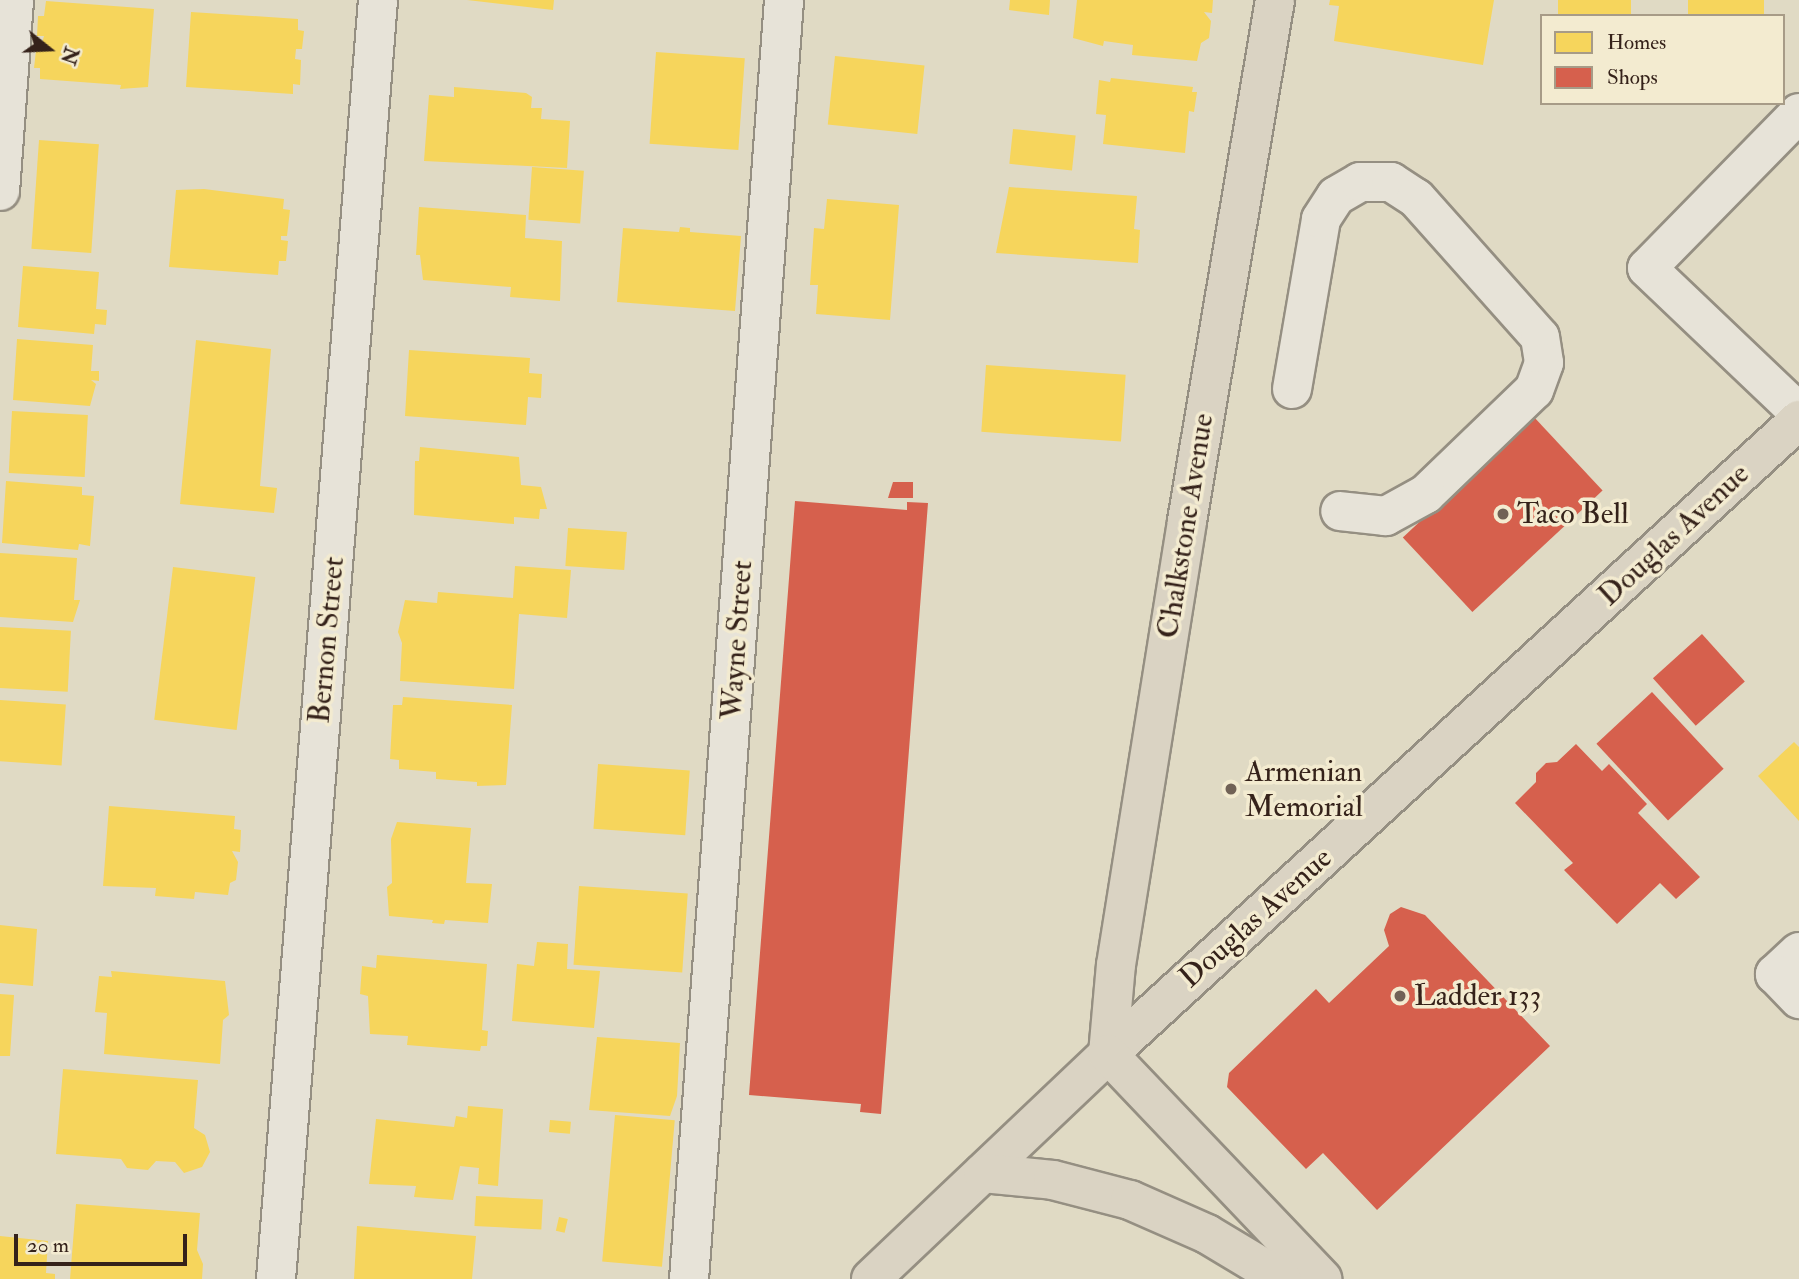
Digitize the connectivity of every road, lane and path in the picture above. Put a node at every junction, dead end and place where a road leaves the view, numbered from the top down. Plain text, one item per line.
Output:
1 (15, 0) edge
2 (378, 0) edge
3 (784, 0) edge
4 (1275, 0) edge
5 (1799, 113) edge
6 (0, 191) edge
7 (1292, 388) dead end
8 (1799, 413) edge
9 (1799, 420) edge
10 (1340, 511) dead end
11 (1108, 1054) junction
12 (983, 1173) junction
13 (276, 1279) edge
14 (689, 1279) edge
15 (871, 1279) edge
16 (1282, 1279) edge
17 (1322, 1279) edge

1 - 6 street
2 - 13 street, Bernon Street
3 - 14 street, Wayne Street
4 - 11 main road, Chalkstone Avenue
5 - 8 street
7 - 10 street
9 - 11 main road, Douglas Avenue
11 - 12 main road, Douglas Avenue
11 - 17 main road
12 - 15 main road, Douglas Avenue
12 - 16 main road

